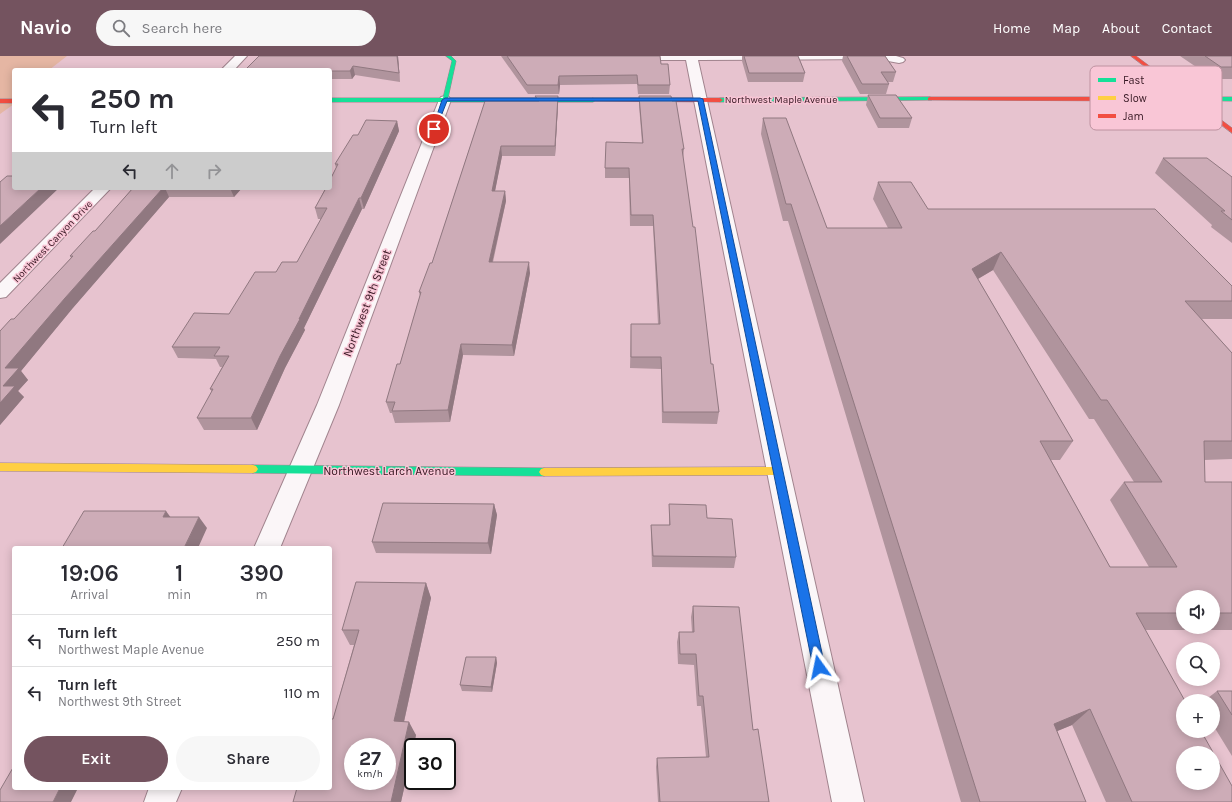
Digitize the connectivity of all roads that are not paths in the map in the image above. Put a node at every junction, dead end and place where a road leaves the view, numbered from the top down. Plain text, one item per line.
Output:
1 (241, 56) edge
2 (448, 56) edge
3 (692, 56) edge
4 (1133, 56) edge
5 (617, 57) edge
6 (899, 60) dead end
7 (1146, 66) edge
8 (228, 68) edge
9 (700, 99) junction
10 (1090, 99) edge
11 (332, 100) edge
12 (445, 100) junction
13 (0, 101) edge
14 (12, 101) edge
15 (1222, 124) edge
16 (1232, 131) edge
17 (101, 190) edge
18 (8, 278) edge
19 (0, 293) edge
20 (0, 467) edge
21 (299, 471) junction
22 (778, 471) junction
23 (268, 546) edge
24 (165, 790) edge
25 (160, 802) edge
26 (848, 802) edge

1 - 8 street
2 - 12 main road, Northwest 9th Street
3 - 5 street
3 - 6 street
3 - 9 street
4 - 7 main road
9 - 10 main road, Northwest Maple Avenue
9 - 12 main road, Northwest Maple Avenue
9 - 22 street
11 - 12 main road, Northwest Maple Avenue
12 - 21 street, Northwest 9th Street
13 - 14 main road
15 - 16 main road
17 - 18 street, Northwest Canyon Drive
18 - 19 street, Northwest Canyon Drive
20 - 21 main road, Northwest Larch Avenue
21 - 22 main road, Northwest Larch Avenue
21 - 23 street, Northwest 9th Street
22 - 26 street
24 - 25 street

